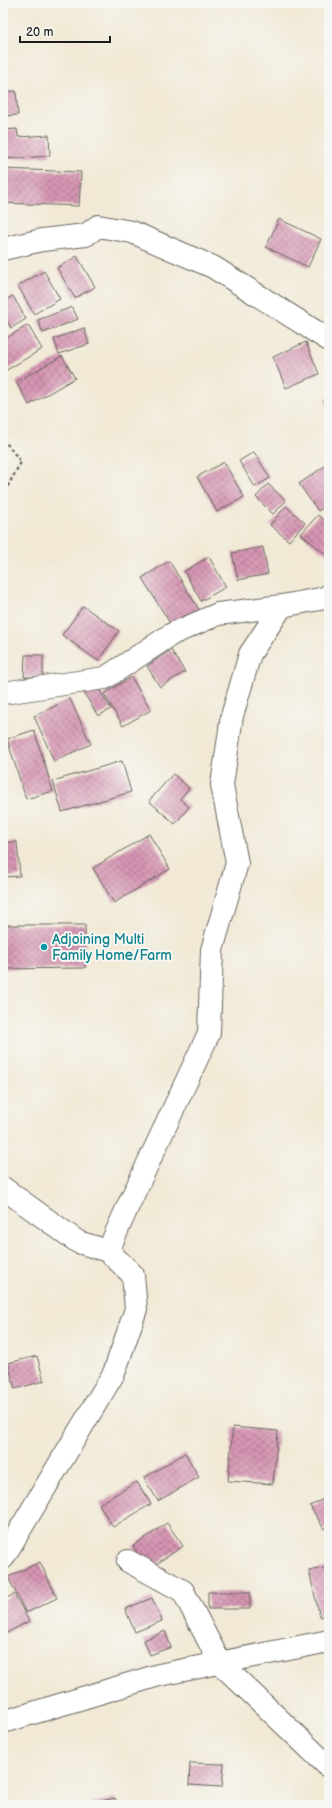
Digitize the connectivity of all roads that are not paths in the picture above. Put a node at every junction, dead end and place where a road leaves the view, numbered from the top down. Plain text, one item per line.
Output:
1 (3, 249) edge
2 (329, 340) edge
3 (329, 595) edge
4 (282, 606) junction
5 (3, 692) edge
6 (3, 1188) edge
7 (108, 1251) junction
8 (3, 1558) edge
9 (128, 1561) dead end
10 (329, 1641) edge
11 (220, 1663) junction
12 (3, 1722) edge
13 (329, 1767) edge

1 - 2 street
3 - 4 street
4 - 5 street
4 - 7 street
6 - 7 street
7 - 8 street
9 - 11 street
10 - 11 street
11 - 12 street
11 - 13 street

